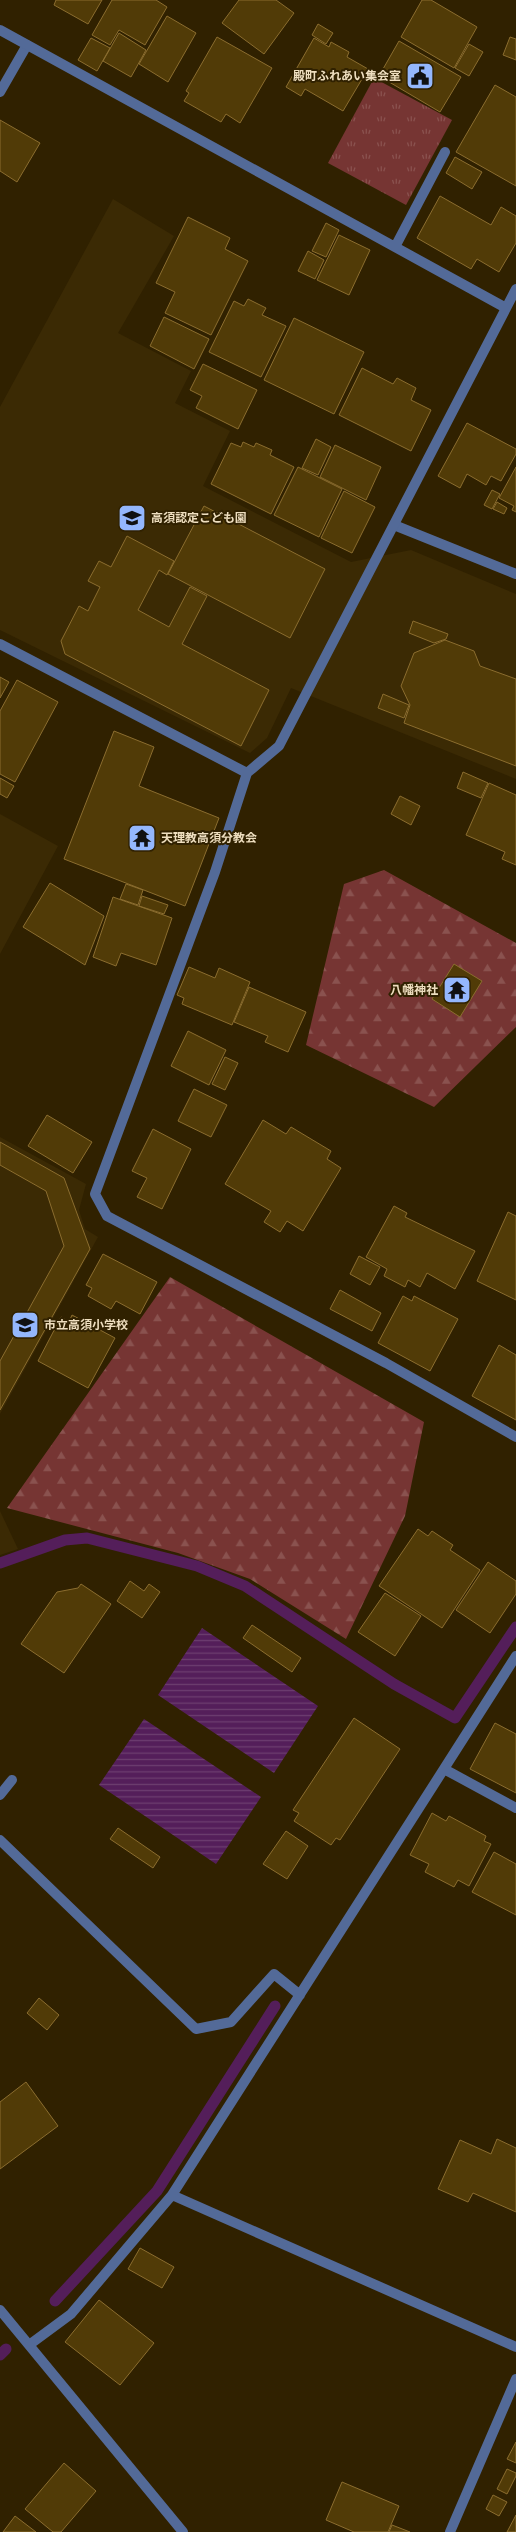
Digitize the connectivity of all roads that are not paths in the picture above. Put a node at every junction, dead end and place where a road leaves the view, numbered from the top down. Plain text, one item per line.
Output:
1 (0, 30) edge
2 (27, 45) junction
3 (0, 92) edge
4 (445, 152) dead end
5 (395, 247) junction
6 (516, 289) edge
7 (506, 308) junction
8 (394, 525) junction
9 (516, 574) edge
10 (0, 644) edge
11 (247, 773) junction
12 (516, 1436) edge
13 (516, 1656) edge
14 (444, 1769) junction
15 (12, 1780) dead end
16 (0, 1795) edge
17 (516, 1808) edge
18 (0, 1840) edge
19 (300, 1995) junction
20 (172, 2195) junction
21 (0, 2310) edge
22 (29, 2345) junction
23 (516, 2347) edge
24 (516, 2379) edge
25 (183, 2532) edge
26 (450, 2532) edge

1 - 2 street
2 - 3 street
2 - 5 street
4 - 5 street
5 - 7 street
6 - 7 street
7 - 8 street
8 - 9 street
8 - 11 street
10 - 11 street
11 - 12 street
13 - 14 street
14 - 17 street
14 - 19 street
15 - 16 street
18 - 19 street
19 - 20 street
20 - 22 street
20 - 23 street
21 - 22 street
22 - 25 street
24 - 26 street

